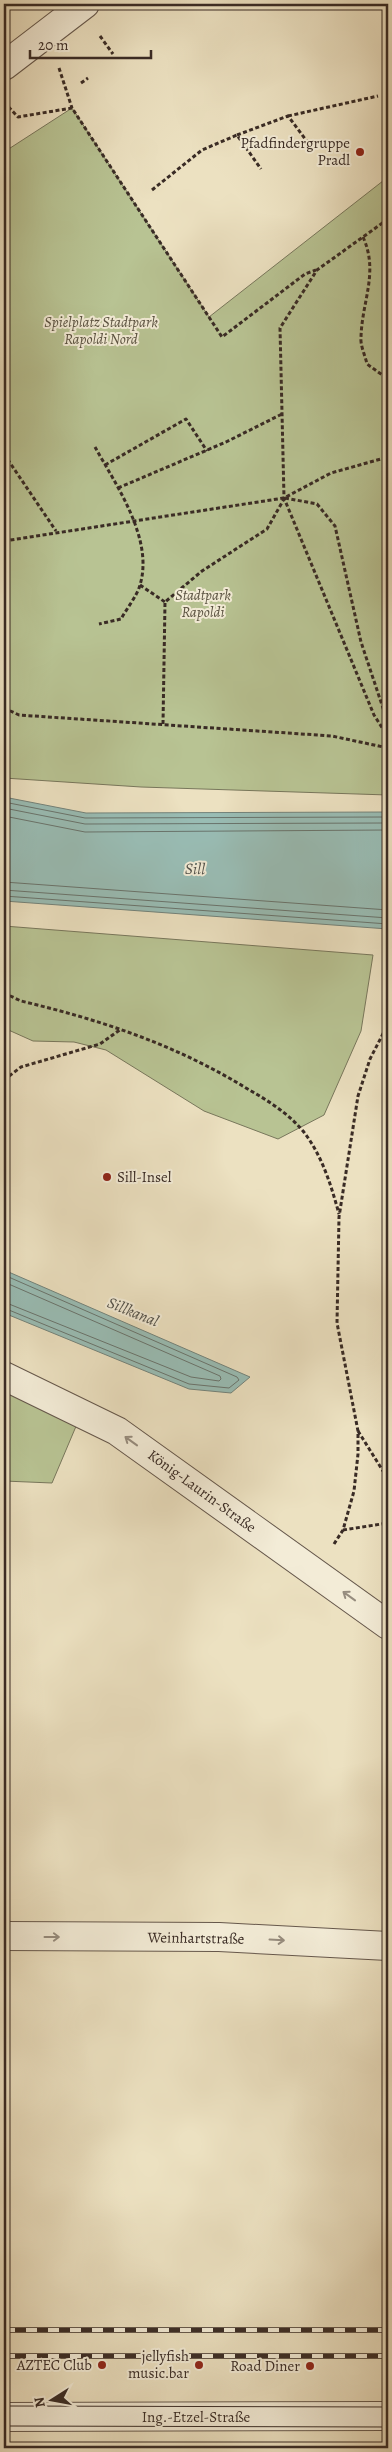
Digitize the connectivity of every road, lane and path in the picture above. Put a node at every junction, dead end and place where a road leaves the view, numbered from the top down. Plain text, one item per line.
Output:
1 (85, 4) edge
2 (4, 66) edge
3 (88, 78) dead end
4 (81, 83) dead end
5 (378, 96) dead end
6 (4, 102) edge
7 (288, 116) junction
8 (237, 135) junction
9 (312, 148) dead end
10 (261, 169) dead end
11 (152, 190) dead end
12 (388, 219) edge
13 (363, 237) junction
14 (317, 270) junction
15 (388, 379) edge
16 (282, 414) junction
17 (95, 447) dead end
18 (207, 451) junction
19 (4, 454) edge
20 (388, 457) edge
21 (105, 465) junction
22 (118, 488) junction
23 (284, 498) junction
24 (135, 522) junction
25 (56, 531) junction
26 (4, 540) edge
27 (140, 585) junction
28 (165, 602) junction
29 (99, 624) dead end
30 (4, 708) edge
31 (388, 723) edge
32 (163, 724) junction
33 (388, 737) edge
34 (388, 748) edge
35 (4, 993) edge
36 (388, 1024) edge
37 (121, 1028) junction
38 (4, 1080) edge
39 (340, 1217) junction
40 (4, 1376) edge
41 (358, 1431) junction
42 (388, 1479) edge
43 (388, 1523) edge
44 (343, 1530) junction
45 (316, 1571) junction
46 (388, 1625) edge
47 (4, 1936) edge
48 (388, 1946) edge
49 (388, 2416) edge
50 (4, 2417) edge

1 - 2 street
3 - 4 path
5 - 7 path
6 - 14 path
7 - 8 path
7 - 9 path
8 - 10 path
8 - 11 path
12 - 13 path
13 - 14 path
13 - 15 path
14 - 16 path
16 - 18 path
16 - 23 path
17 - 21 path
18 - 21 path
18 - 22 path
19 - 25 path
20 - 23 path
21 - 22 path
22 - 24 path
23 - 24 path
23 - 28 path
23 - 31 path
23 - 33 path
24 - 25 path
24 - 27 path
25 - 26 path
27 - 28 path
27 - 29 path
28 - 32 path
30 - 32 path
32 - 34 path
35 - 37 path
36 - 39 path
37 - 38 path
37 - 39 path
39 - 41 path
45 -> 40 street, König-Laurin-Straße
41 - 42 path
41 - 44 path
43 - 44 path
44 - 45 path
46 -> 45 street, König-Laurin-Straße
47 -> 48 street, Weinhartstraße
49 - 50 street, Ing.-Etzel-Straße

